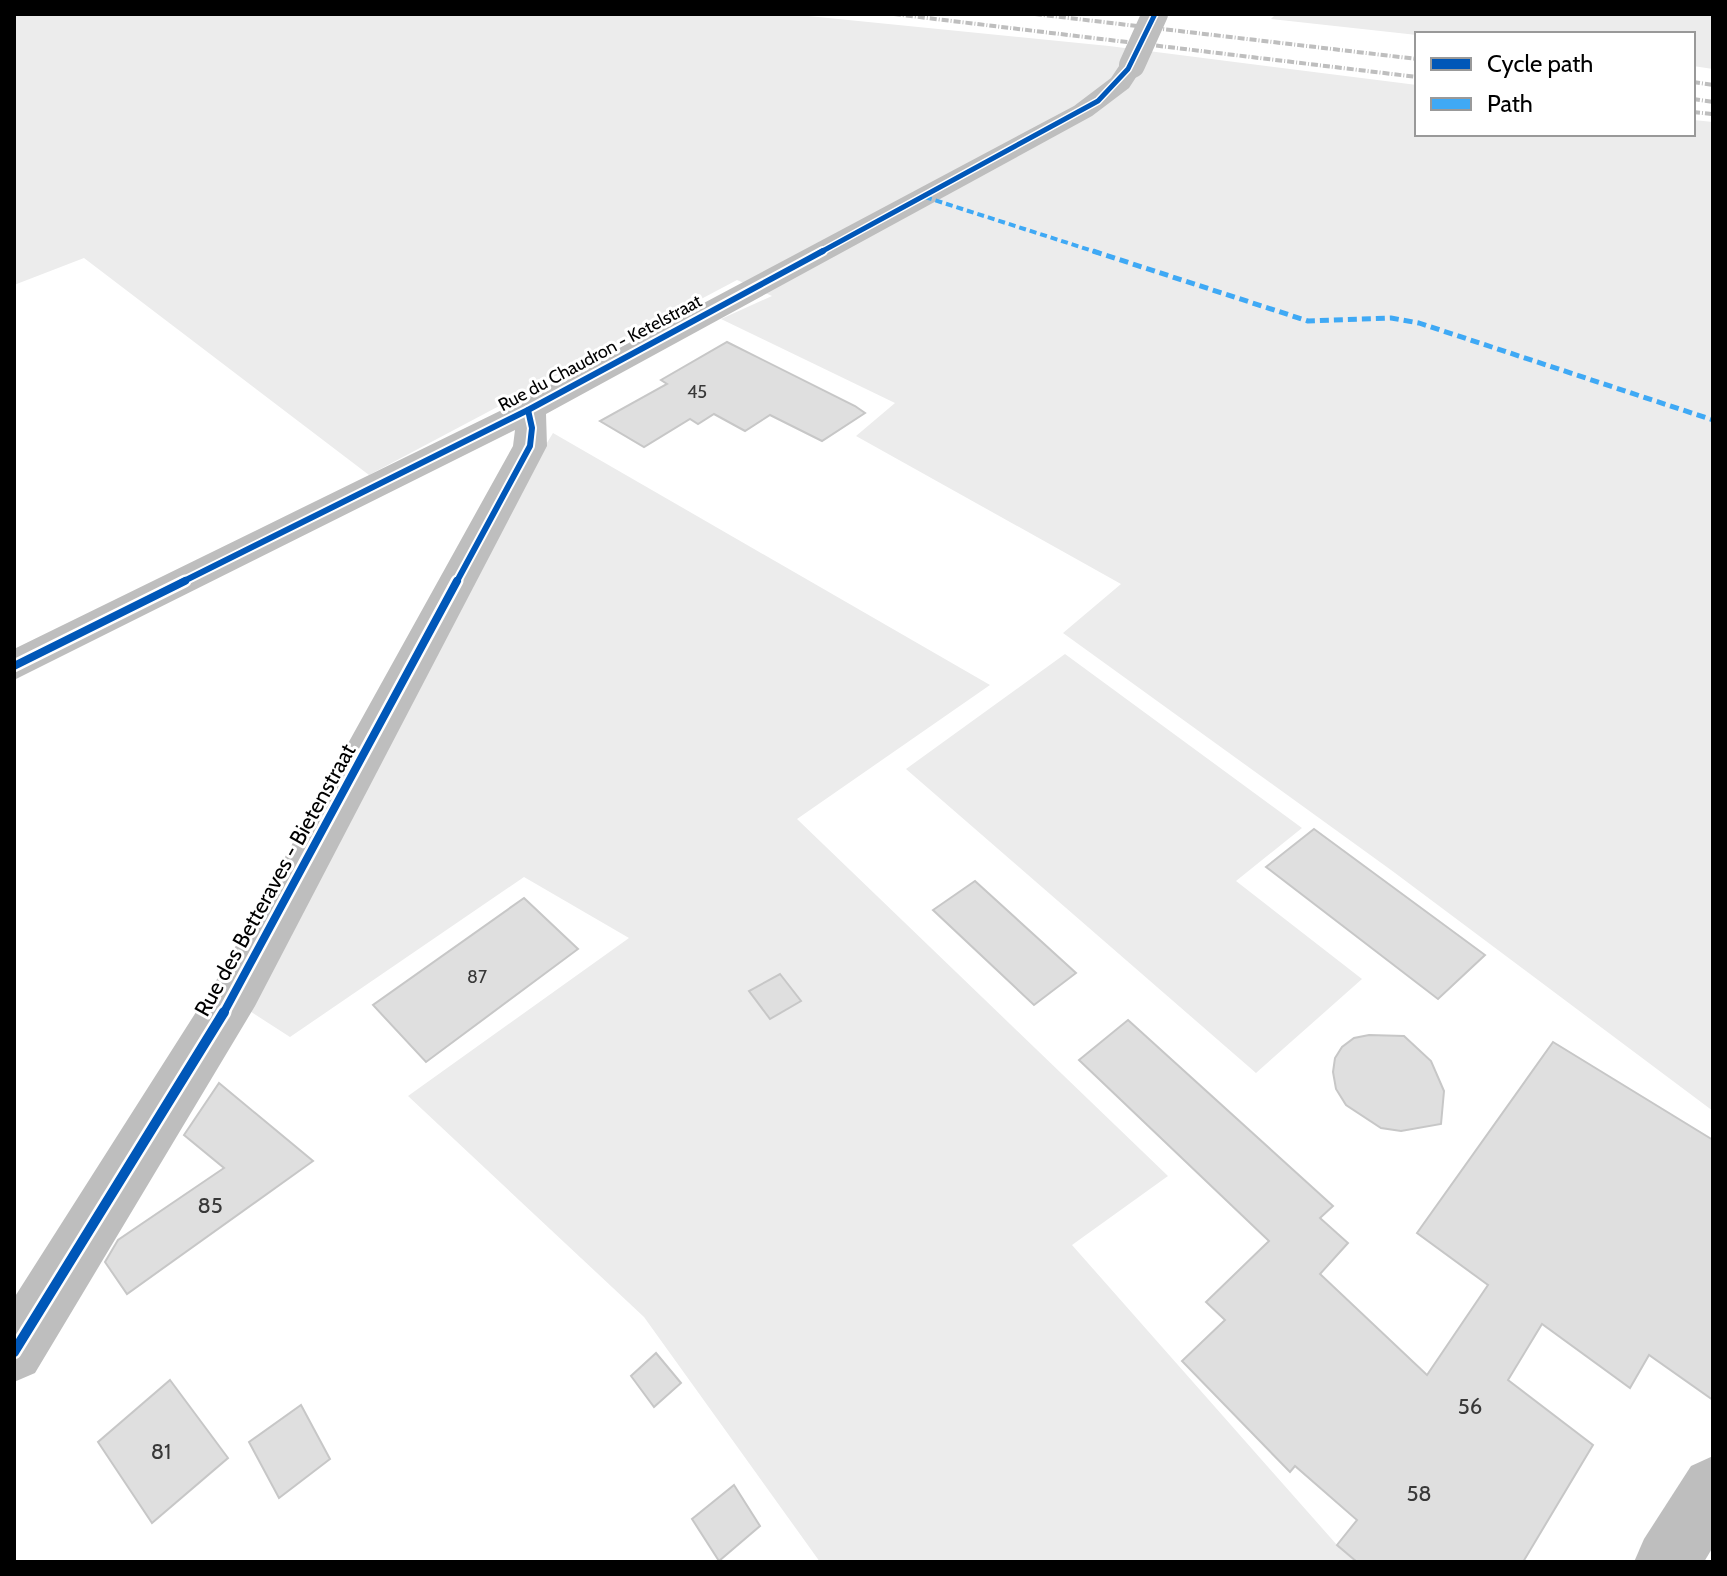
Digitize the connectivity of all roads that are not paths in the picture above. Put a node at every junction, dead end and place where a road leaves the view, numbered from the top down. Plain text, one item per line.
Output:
1 (1155, 14) edge
2 (528, 410) junction
3 (14, 666) edge
4 (14, 1352) edge
5 (1713, 1488) edge
6 (1667, 1562) edge

1 - 2 street, Rue du Chaudron - Ketelstraat, bridge
2 - 3 street, Rue du Chaudron - Ketelstraat
2 - 4 street, Rue des Betteraves - Bietenstraat
5 - 6 street

